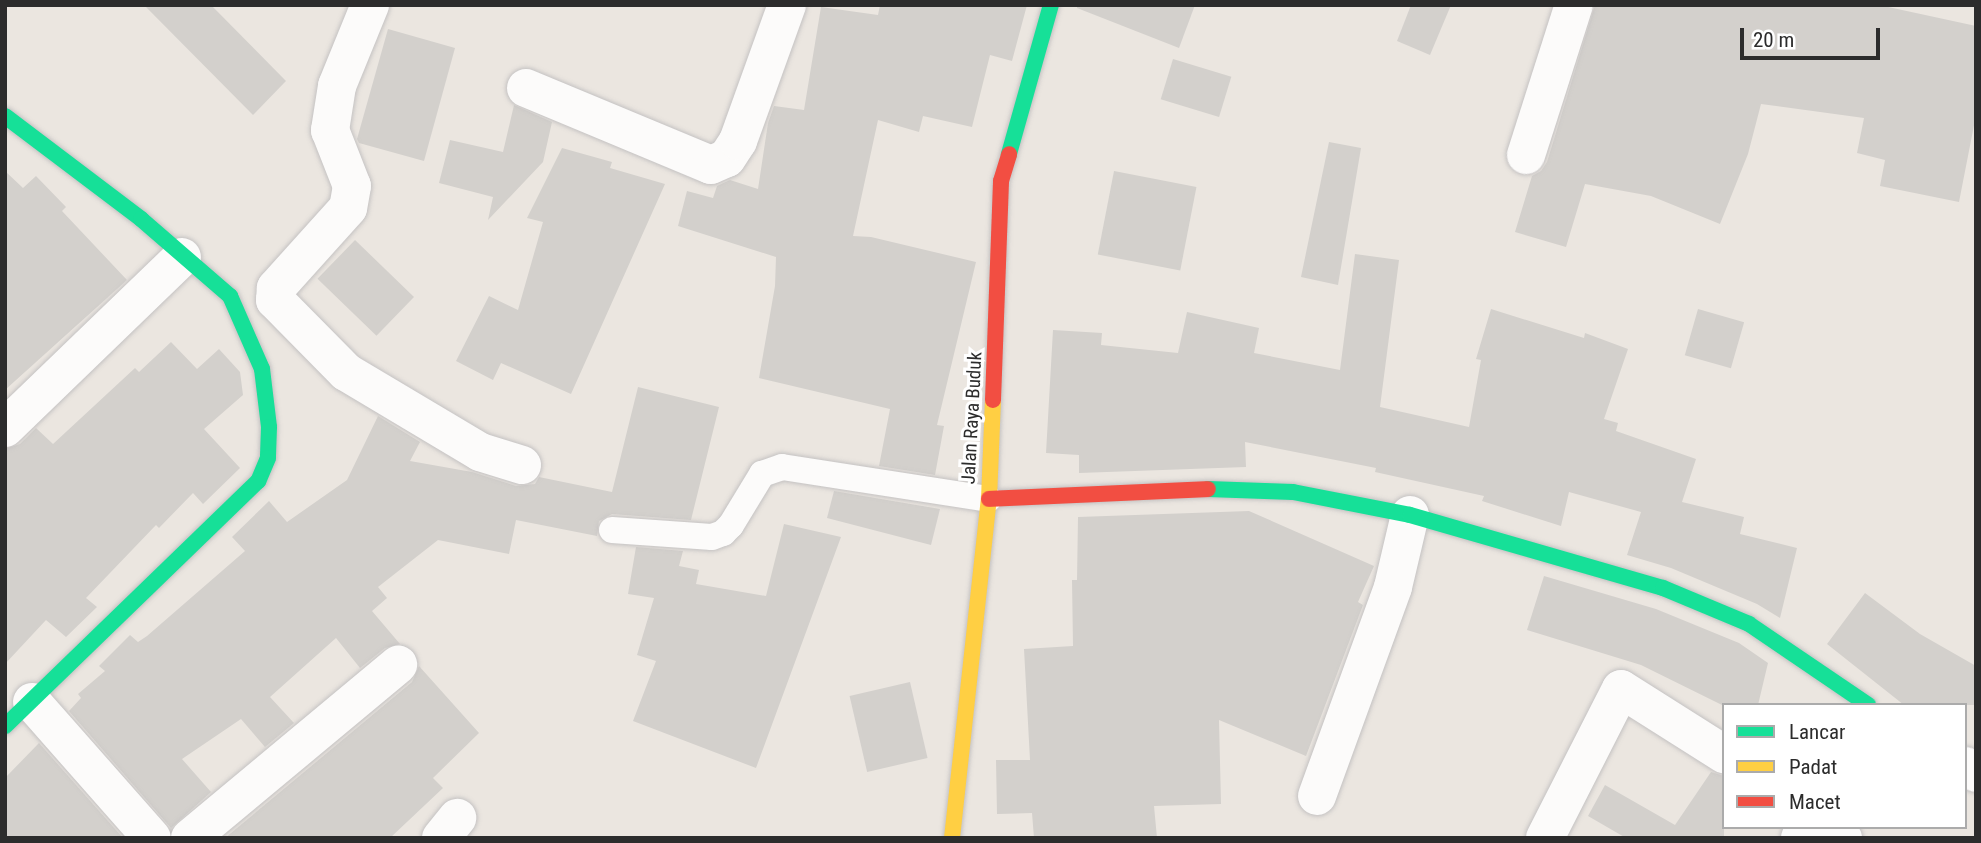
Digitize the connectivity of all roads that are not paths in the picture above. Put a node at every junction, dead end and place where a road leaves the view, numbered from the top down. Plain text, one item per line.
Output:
1 (370, 5) edge
2 (787, 5) edge
3 (1051, 5) edge
4 (1574, 5) edge
5 (526, 88) dead end
6 (5, 116) edge
7 (1527, 155) dead end
8 (182, 257) junction
9 (5, 428) edge
10 (522, 465) dead end
11 (989, 499) junction
12 (1410, 514) junction
13 (612, 530) dead end
14 (398, 665) dead end
15 (1865, 703) edge
16 (19, 714) edge
17 (1722, 753) edge
18 (1317, 796) dead end
19 (152, 838) edge
20 (190, 838) edge
21 (952, 838) edge
22 (1545, 838) edge

1 - 10 street
2 - 5 street
3 - 11 street, Jalan Raya Buduk
4 - 7 street
6 - 8 street
8 - 9 street
8 - 16 street
11 - 12 street
11 - 13 lane
11 - 21 street, Jalan Raya Buduk
12 - 15 street
12 - 18 street
14 - 20 street
16 - 19 street
17 - 22 street

